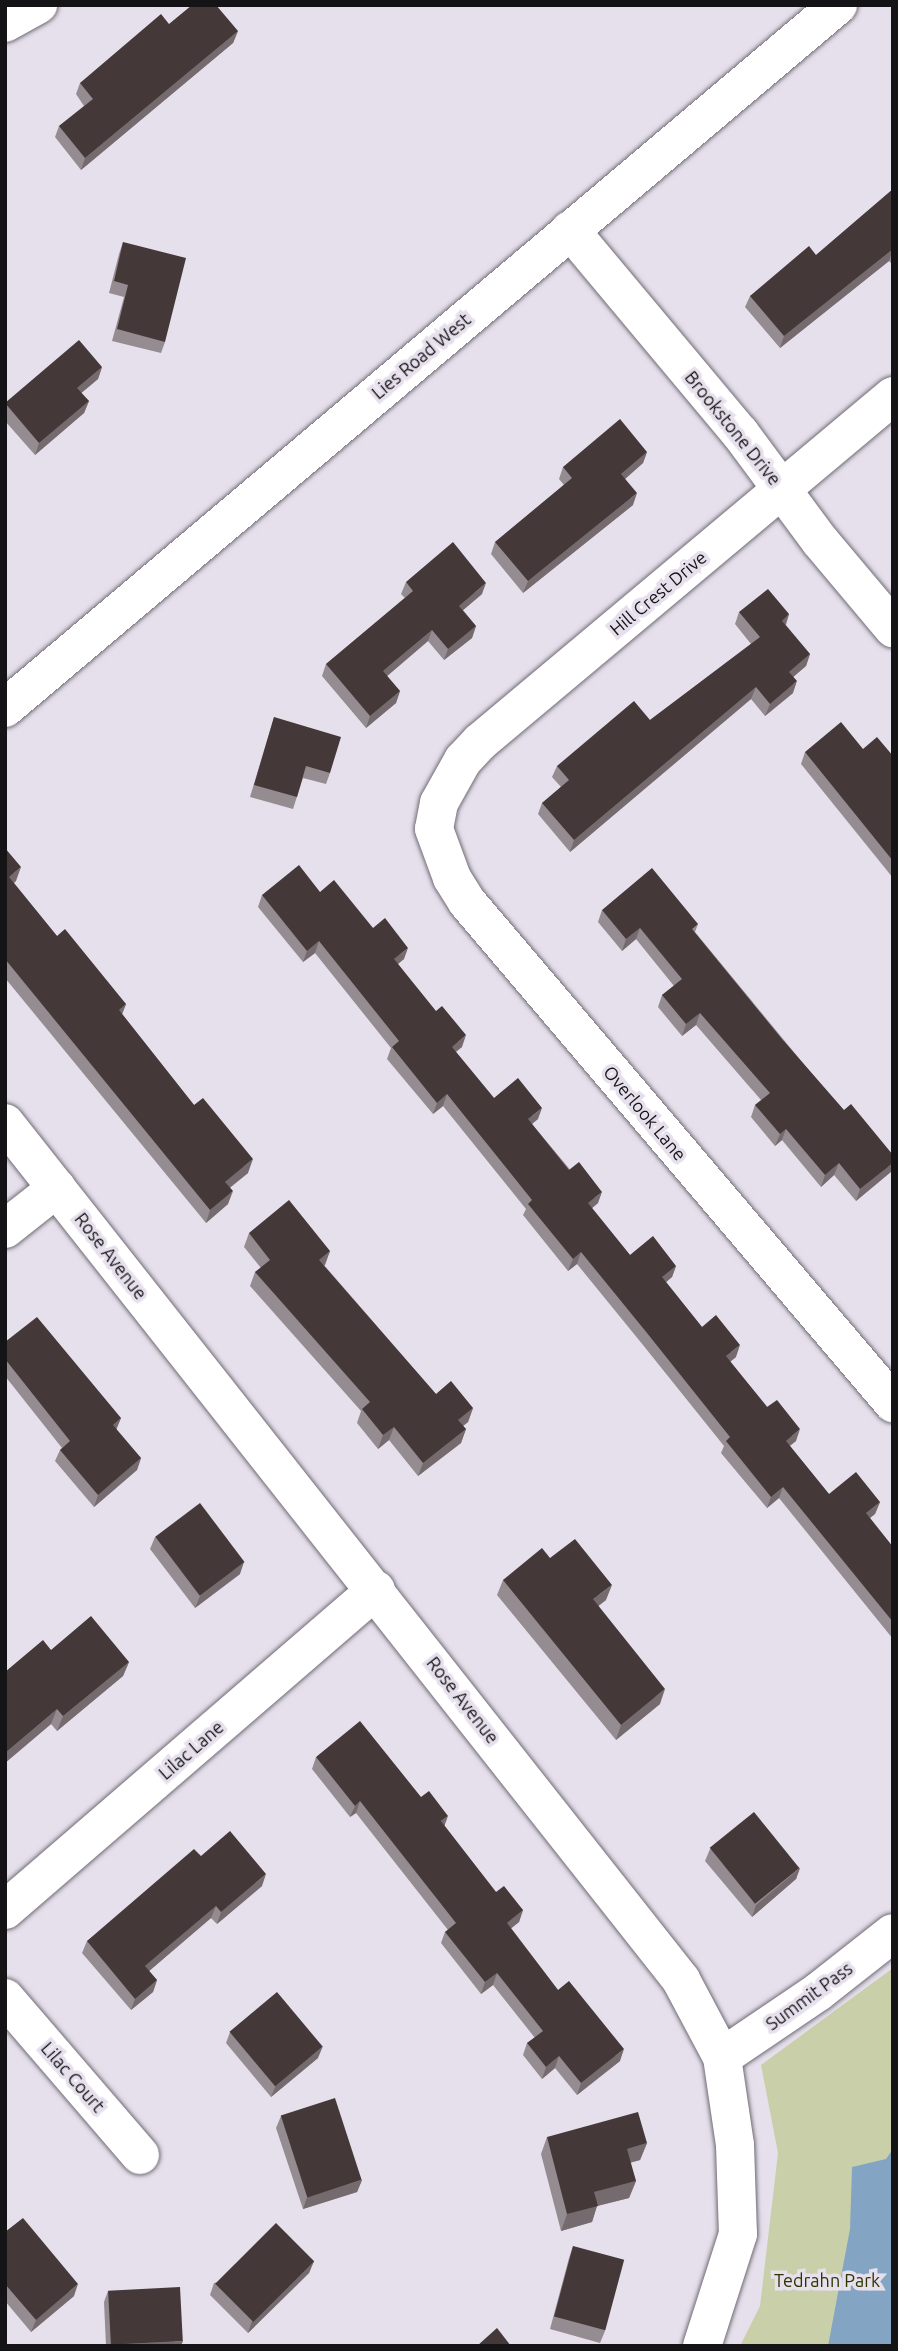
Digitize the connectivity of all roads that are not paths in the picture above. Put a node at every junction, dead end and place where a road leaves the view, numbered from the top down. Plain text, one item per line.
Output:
1 (38, 5) edge
2 (838, 5) edge
3 (5, 23) edge
4 (570, 230) junction
5 (893, 396) edge
6 (782, 489) junction
7 (893, 628) edge
8 (5, 708) edge
9 (439, 803) joint
10 (5, 1123) edge
11 (57, 1188) junction
12 (5, 1229) edge
13 (893, 1403) edge
14 (376, 1590) junction
15 (5, 1910) edge
16 (893, 1933) edge
17 (5, 1998) edge
18 (722, 2057) junction
19 (140, 2155) dead end
20 (702, 2346) edge

1 - 3 street
2 - 4 street, Lies Road West
4 - 6 street, Brookstone Drive
4 - 8 street, Lies Road West
5 - 6 street, Hill Crest Drive
6 - 7 street, Brookstone Drive
6 - 9 street, Hill Crest Drive
9 - 13 street, Overlook Lane
10 - 11 street, Rose Avenue
11 - 12 street
11 - 14 street, Rose Avenue
14 - 15 street, Lilac Lane
14 - 18 street, Rose Avenue
16 - 18 street, Summit Pass
17 - 19 street, Lilac Court
18 - 20 street, Rose Avenue

